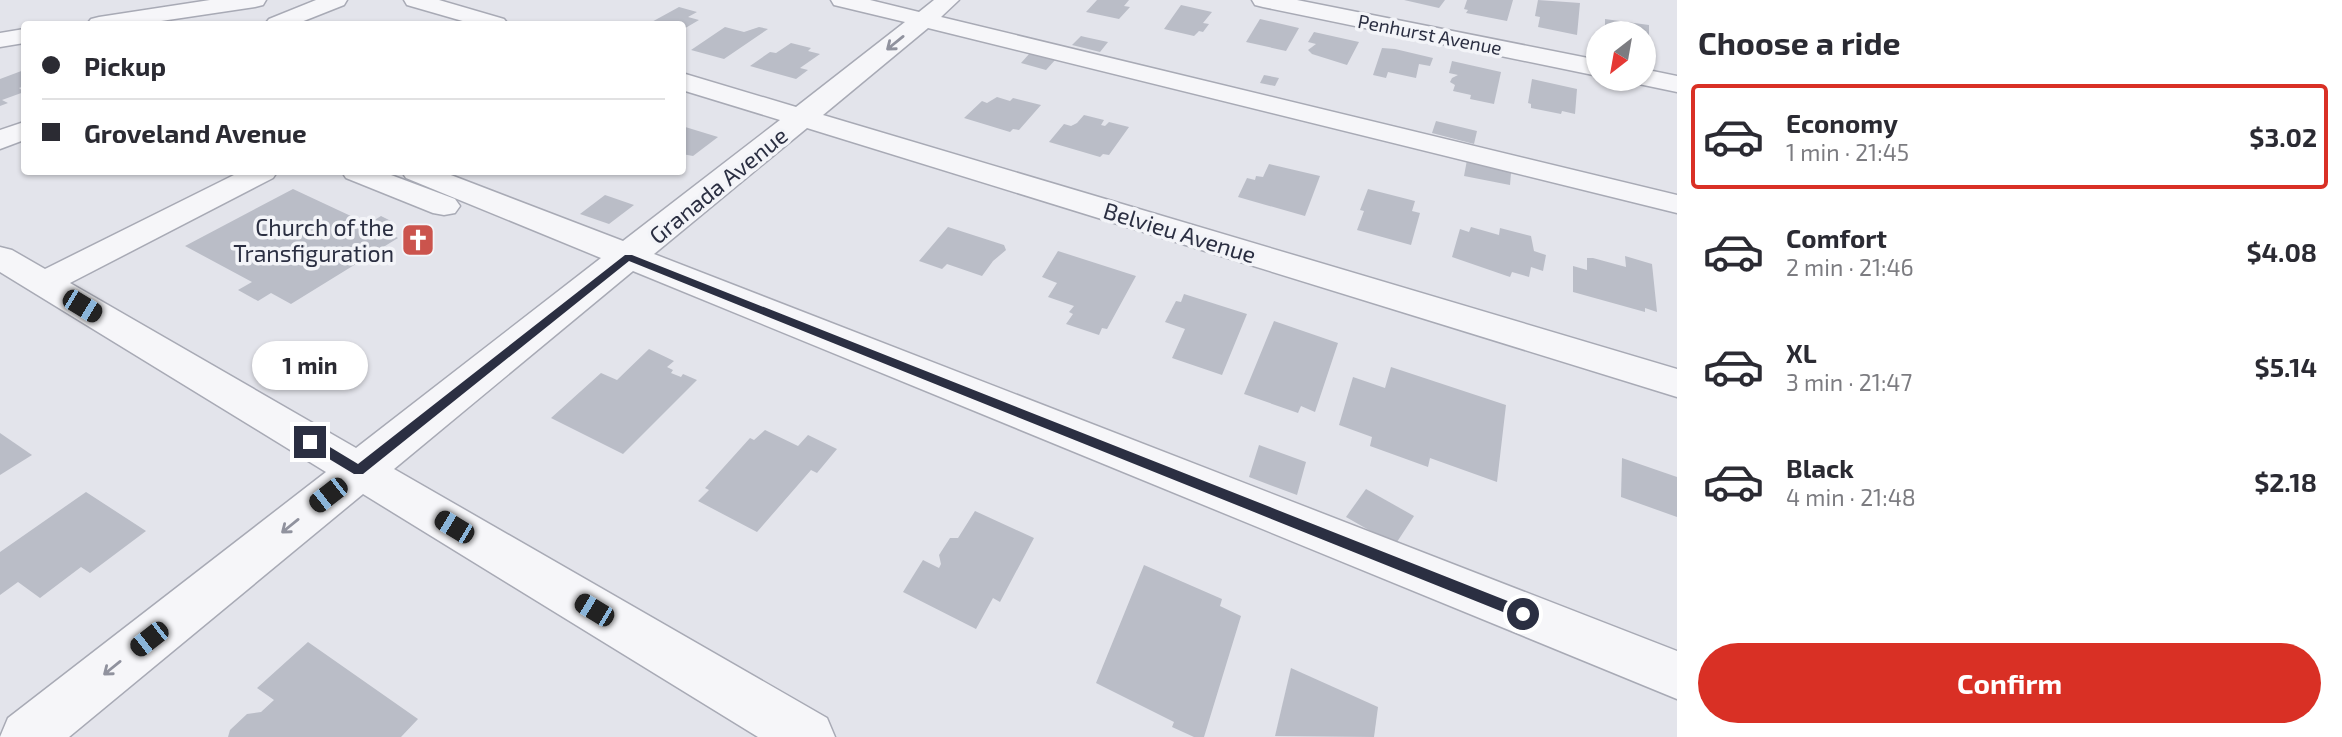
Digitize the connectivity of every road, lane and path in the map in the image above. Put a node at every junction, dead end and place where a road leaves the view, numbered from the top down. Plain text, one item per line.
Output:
1 (255, 0) edge
2 (336, 0) edge
3 (415, 0) edge
4 (842, 0) edge
5 (948, 0) edge
6 (1263, 0) edge
7 (923, 20) junction
8 (118, 21) edge
9 (284, 21) edge
10 (486, 21) edge
11 (21, 36) edge
12 (0, 40) edge
13 (1586, 66) edge
14 (1656, 80) edge
15 (686, 82) edge
16 (1677, 84) edge
17 (803, 117) junction
18 (21, 131) edge
19 (0, 140) edge
20 (256, 175) edge
21 (365, 175) edge
22 (423, 175) edge
23 (1677, 204) edge
24 (0, 257) edge
25 (618, 265) junction
26 (44, 283) junction
27 (1677, 383) edge
28 (359, 471) junction
29 (1677, 675) edge
30 (27, 737) edge
31 (808, 737) edge

1 - 8 street
2 - 9 street
3 - 10 street
4 - 7 street
5 - 7 street, Granada Avenue
6 - 13 street, Penhurst Avenue
7 -> 17 street, Granada Avenue
7 - 23 street
11 - 12 street
14 - 16 street
15 - 17 street, Belvieu Avenue
17 - 25 street, Granada Avenue
17 - 27 street, Belvieu Avenue
18 - 19 street
20 - 26 street
21 - 25 street
22 - 25 street
24 - 26 street
25 - 28 street, Granada Avenue
25 - 29 street
26 - 28 street
28 -> 30 street, Granada Avenue
28 - 31 street

